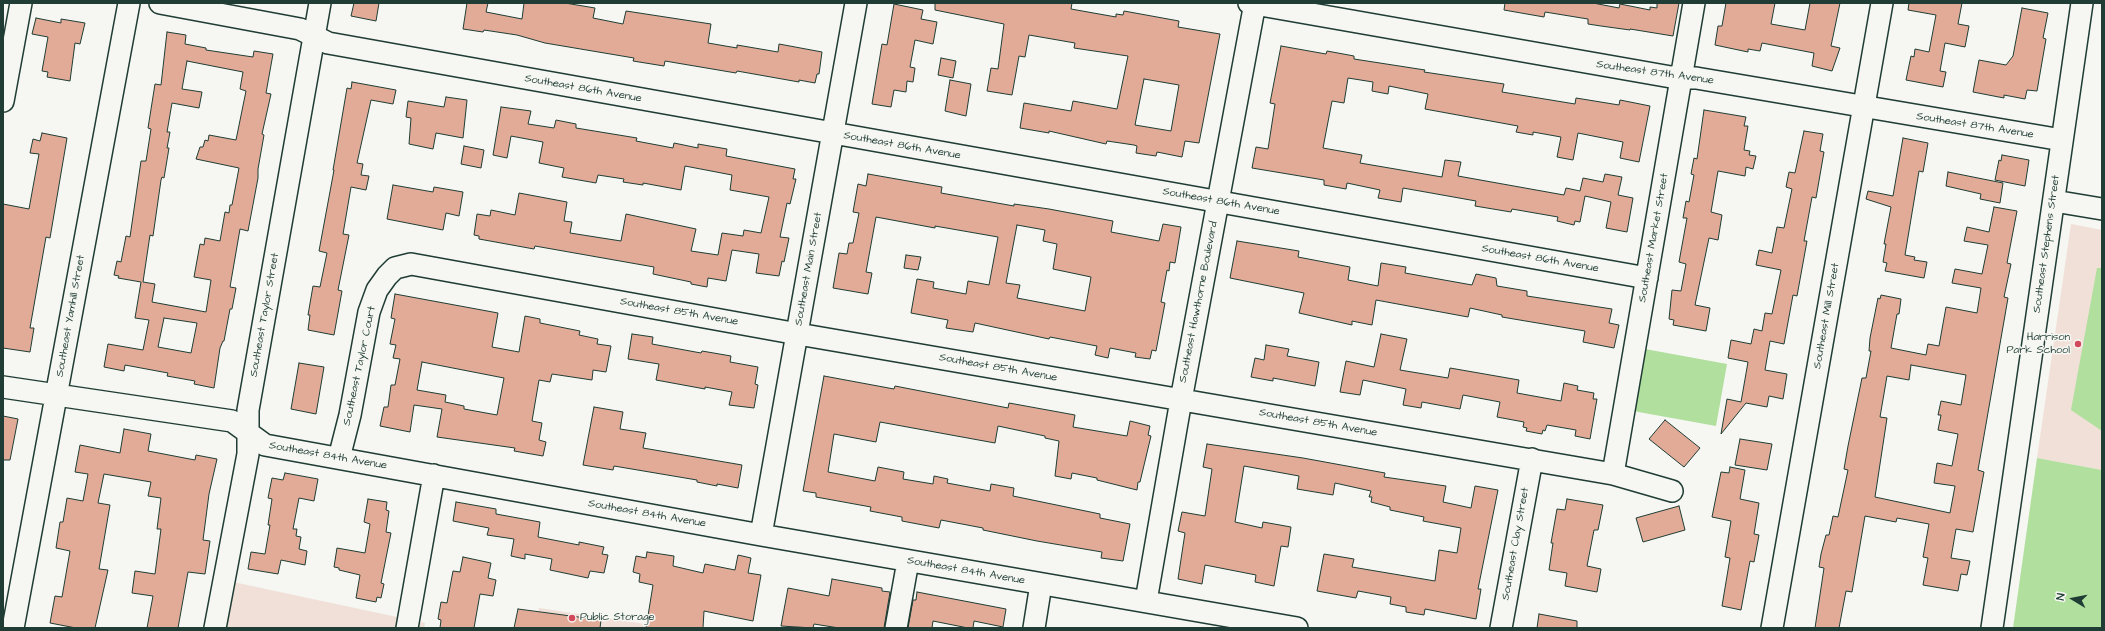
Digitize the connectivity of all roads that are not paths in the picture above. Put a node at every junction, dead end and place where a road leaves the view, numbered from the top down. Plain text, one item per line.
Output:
1 (21, 3) edge
2 (129, 3) edge
3 (160, 3) edge
4 (320, 3) edge
5 (856, 3) edge
6 (1253, 3) edge
7 (1694, 3) edge
8 (1882, 3) edge
9 (2082, 3) edge
10 (315, 36) junction
11 (1681, 77) junction
12 (3, 101) edge
13 (1864, 107) junction
14 (832, 134) junction
15 (2062, 140) junction
16 (2054, 201) junction
17 (1218, 202) junction
18 (2102, 209) edge
19 (386, 276) joint
20 (1647, 278) junction
21 (798, 334) junction
22 (3, 388) edge
23 (56, 395) junction
24 (1181, 400) junction
25 (248, 432) junction
26 (339, 458) junction
27 (1532, 459) junction
28 (1613, 474) junction
29 (434, 475) junction
30 (1672, 491) dead end
31 (761, 535) junction
32 (908, 561) junction
33 (1041, 584) junction
34 (1146, 601) junction
35 (1225, 622) edge
36 (13, 628) edge
37 (215, 628) edge
38 (407, 628) edge
39 (896, 628) edge
40 (1034, 628) edge
41 (1298, 628) edge
42 (1501, 628) edge
43 (1772, 628) edge
44 (1992, 628) edge

1 - 12 street
2 - 23 street, Southeast Yamhill Street
3 - 10 street, Southeast 86th Avenue
4 - 10 street, Southeast Taylor Street
5 - 14 street, Southeast Main Street
6 - 11 street, Southeast 87th Avenue
6 - 17 street, Southeast Hawthorne Boulevard
7 - 11 street, Southeast Market Street
8 - 13 street, Southeast Mill Street
9 - 15 street, Southeast Stephens Street
10 - 14 street, Southeast 86th Avenue
10 - 25 street, Southeast Taylor Street
11 - 13 street, Southeast 87th Avenue
11 - 20 street, Southeast Market Street
13 - 15 street, Southeast 87th Avenue
13 - 43 street, Southeast Mill Street
14 - 17 street, Southeast 86th Avenue
14 - 21 street, Southeast Main Street
15 - 16 street, Southeast Stephens Street
16 - 18 street
16 - 44 street, Southeast Stephens Street
17 - 20 street, Southeast 86th Avenue
17 - 24 street, Southeast Hawthorne Boulevard
19 - 21 street, Southeast 85th Avenue
19 - 26 street, Southeast Taylor Court
20 - 28 street, Southeast Market Street
21 - 24 street, Southeast 85th Avenue
21 - 31 street, Southeast Main Street
22 - 23 street, Southeast 84th Avenue
23 - 25 street, Southeast 84th Avenue
23 - 36 street, Southeast Yamhill Street
24 - 27 street, Southeast 85th Avenue
24 - 34 street, Southeast Hawthorne Boulevard
25 - 26 street, Southeast 84th Avenue
25 - 37 street, Southeast Taylor Street
26 - 29 street, Southeast 84th Avenue
27 - 28 street, Southeast 85th Avenue
27 - 42 street, Southeast Clay Street
28 - 30 street, Southeast 85th Avenue
29 - 31 street, Southeast 84th Avenue
29 - 38 street
31 - 32 street, Southeast 84th Avenue
32 - 33 street, Southeast 84th Avenue
32 - 39 street
33 - 34 street, Southeast 84th Avenue
33 - 40 street
34 - 35 street, Southeast 84th Avenue
35 - 41 street, Southeast 84th Avenue

